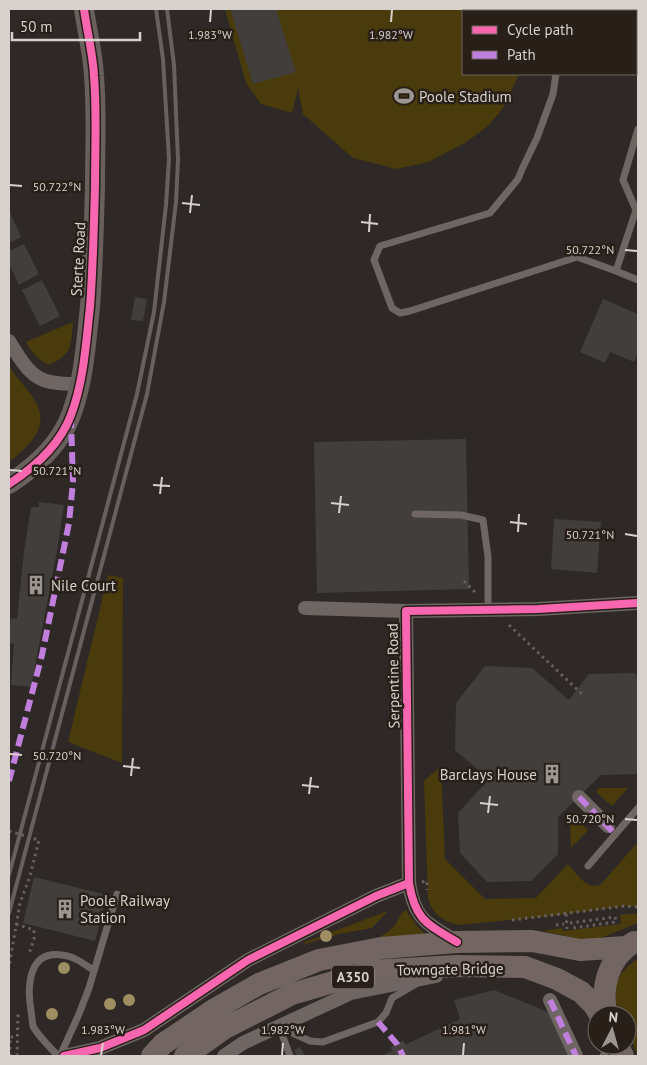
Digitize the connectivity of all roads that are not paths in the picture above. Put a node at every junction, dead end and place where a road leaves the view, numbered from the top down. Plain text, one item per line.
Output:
1 (84, 9) edge
2 (556, 75) edge
3 (638, 129) edge
4 (616, 271) junction
5 (637, 277) edge
6 (9, 341) edge
7 (79, 384) junction
8 (9, 484) edge
9 (415, 514) dead end
10 (638, 603) edge
11 (305, 608) dead end
12 (488, 610) junction
13 (406, 611) junction
14 (579, 797) dead end
15 (638, 808) edge
16 (608, 826) dead end
17 (588, 866) dead end
18 (409, 883) junction
19 (117, 894) dead end
20 (457, 942) junction
21 (632, 943) edge
22 (491, 967) junction
23 (93, 970) junction
24 (427, 978) junction
25 (550, 1000) dead end
26 (594, 1005) edge
27 (605, 1005) edge
28 (220, 1019) junction
29 (279, 1026) junction
30 (58, 1056) edge
31 (64, 1056) edge
32 (152, 1056) edge
33 (185, 1056) edge
34 (224, 1056) edge
35 (290, 1056) edge
36 (576, 1056) edge

1 - 7 street, Sterte Road
2 - 4 lane
3 - 4 lane
4 - 5 lane
6 - 7 street
7 - 8 street, Sterte Road
9 - 12 lane
10 - 12 street, Serpentine Road
11 - 13 street, Serpentine Road
12 - 13 street, Serpentine Road
13 - 18 street, Serpentine Road
14 - 16 street
15 - 17 lane
18 - 20 street, Serpentine Road
18 - 31 street
19 - 23 lane
20 - 21 main road, A350
20 - 28 main road, A350
21 - 27 main road, A350
22 - 24 street
22 - 26 main road, Towngate Bridge / A350
22 - 28 main road, Towngate Bridge / A350
23 - 30 lane
23 - 30 lane
24 - 29 street
24 - 29 lane
25 - 36 street
28 - 32 main road, Towngate Bridge / A350
28 - 33 main road, Towngate Bridge / A350
29 - 34 street
29 - 35 lane

